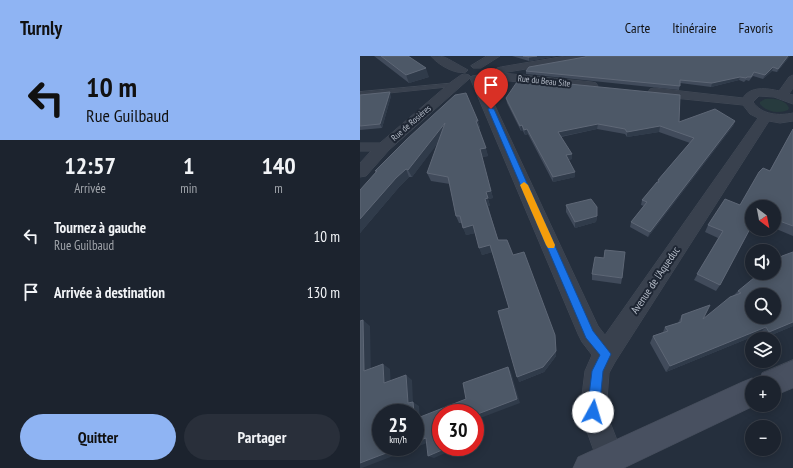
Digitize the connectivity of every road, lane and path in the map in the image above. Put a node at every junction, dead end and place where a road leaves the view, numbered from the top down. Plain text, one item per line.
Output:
1 (495, 56) edge
2 (585, 56) edge
3 (442, 57) edge
4 (473, 74) junction
5 (793, 79) edge
6 (606, 88) edge
7 (646, 92) edge
8 (360, 94) edge
9 (787, 97) edge
10 (747, 102) junction
11 (766, 116) junction
12 (793, 117) edge
13 (360, 147) edge
14 (384, 147) junction
15 (360, 172) edge
16 (606, 354) junction
17 (793, 374) edge
18 (781, 379) edge
19 (745, 395) edge
20 (600, 463) edge

1 - 4 street, Rue de Rosières
2 - 4 street
3 - 4 street
4 - 6 street, Rue du Beau Site
4 - 8 lane
4 - 14 street, Rue de Rosières
4 - 16 street
5 - 9 street
7 - 10 street
9 - 10 street
10 - 11 street
11 - 12 street
11 - 16 street, Avenue de l'Aqueduc
13 - 14 street
14 - 15 street, Rue de Rosières
16 - 20 street, Avenue de l'Aqueduc
17 - 18 main road
19 - 20 main road

